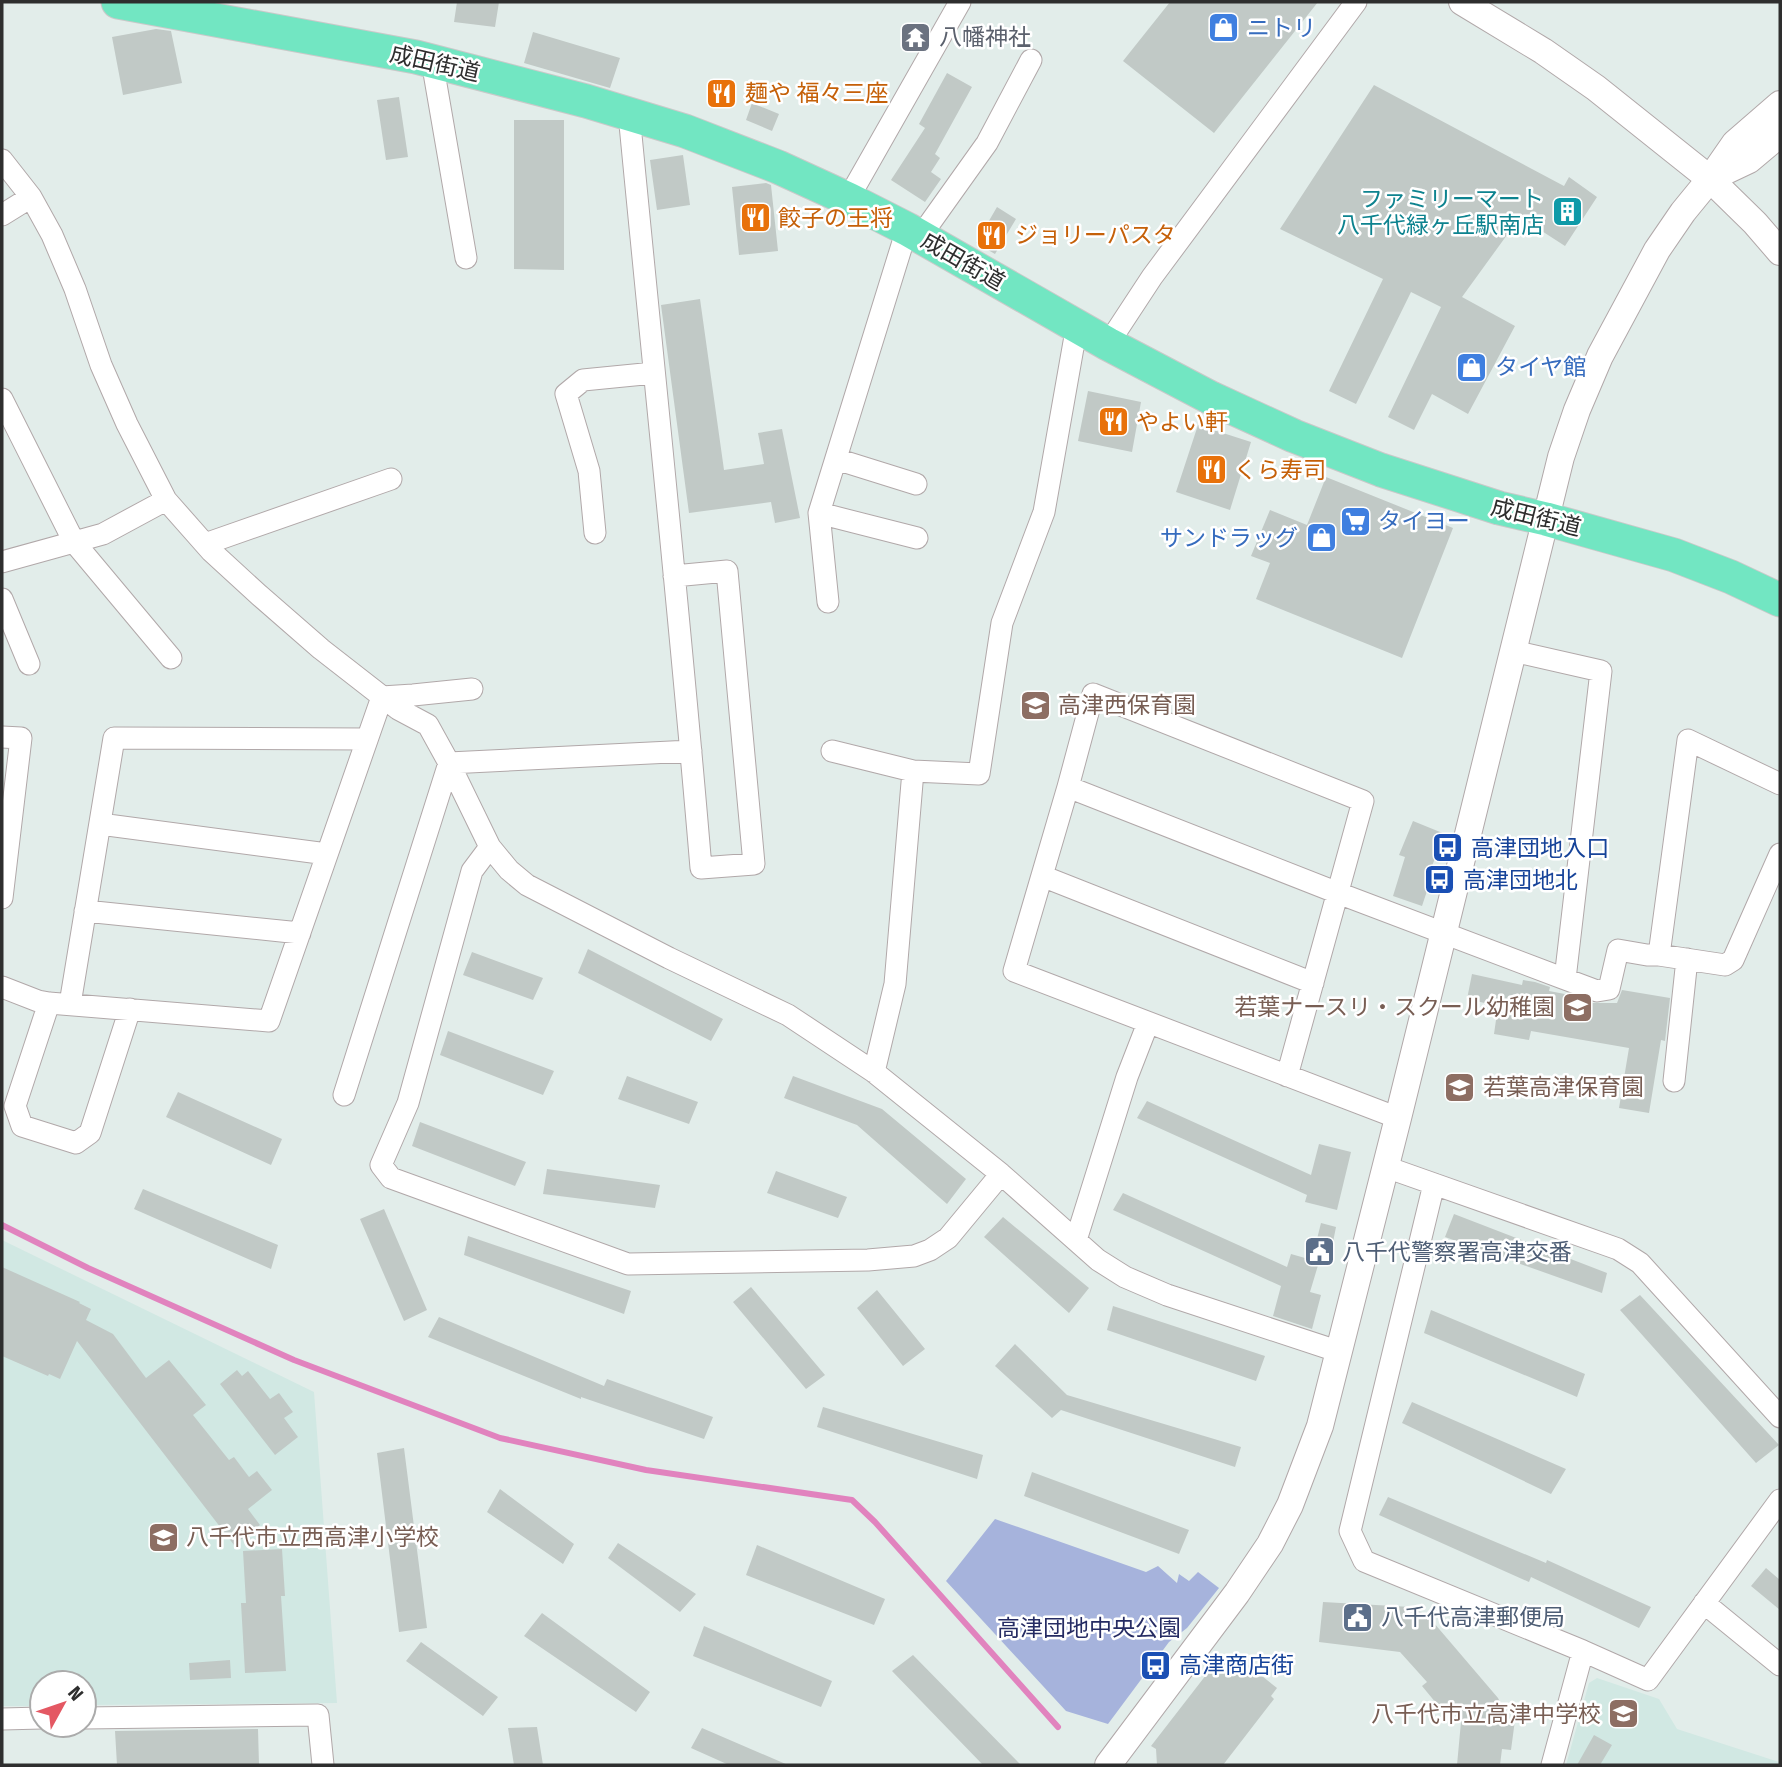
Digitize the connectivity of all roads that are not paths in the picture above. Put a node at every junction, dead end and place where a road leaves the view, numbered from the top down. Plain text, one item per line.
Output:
1 (118, 2) edge
2 (960, 2) edge
3 (1356, 2) edge
4 (1462, 2) edge
5 (212, 11) edge
6 (1031, 60) dead end
7 (432, 61) junction
8 (1780, 104) edge
9 (629, 114) junction
10 (1780, 134) edge
11 (2, 160) edge
12 (1710, 179) junction
13 (31, 197) junction
14 (848, 199) junction
15 (2, 215) edge
16 (913, 233) junction
17 (1780, 252) edge
18 (466, 258) dead end
19 (1076, 326) junction
20 (1108, 344) junction
21 (654, 373) junction
22 (2, 398) edge
23 (836, 459) junction
24 (391, 479) dead end
25 (916, 485) dead end
26 (166, 500) junction
27 (819, 513) junction
28 (1546, 519) junction
29 (595, 534) dead end
30 (917, 538) dead end
31 (74, 542) junction
32 (205, 544) junction
33 (2, 562) edge
34 (674, 576) junction
35 (2, 599) edge
36 (1780, 600) edge
37 (828, 602) dead end
38 (1513, 651) junction
39 (171, 658) dead end
40 (29, 664) dead end
41 (472, 689) dead end
42 (382, 697) junction
43 (2, 737) edge
44 (368, 739) junction
45 (691, 751) junction
46 (832, 751) dead end
47 (449, 763) junction
48 (914, 771) junction
49 (1780, 784) edge
50 (1068, 787) junction
51 (100, 824) junction
52 (489, 847) junction
53 (1780, 854) edge
54 (327, 855) junction
55 (1042, 876) junction
56 (1338, 893) junction
57 (2, 898) edge
58 (85, 911) junction
59 (300, 933) junction
60 (1444, 934) junction
61 (1659, 955) junction
62 (1687, 959) junction
63 (1565, 979) junction
64 (1313, 983) junction
65 (2, 987) edge
66 (59, 1003) junction
67 (130, 1009) junction
68 (1148, 1023) junction
69 (874, 1072) junction
70 (1287, 1076) junction
71 (1674, 1081) dead end
72 (344, 1095) dead end
73 (1398, 1118) junction
74 (1386, 1167) junction
75 (1000, 1174) junction
76 (1434, 1184) junction
77 (1076, 1240) junction
78 (1340, 1352) junction
79 (1780, 1417) edge
80 (1780, 1500) edge
81 (1704, 1603) junction
82 (1583, 1651) junction
83 (1780, 1665) edge
84 (2, 1718) edge
85 (28, 1718) edge
86 (98, 1718) edge
87 (323, 1765) edge
88 (1108, 1765) edge
89 (1552, 1765) edge

1 - 5 highway, 成田街道
2 - 14 street
3 - 20 street
4 - 12 street
5 - 7 highway, 成田街道
6 - 16 street
7 - 9 highway, 成田街道
7 - 18 street
8 - 12 street
9 - 14 highway, 成田街道
9 - 21 street
10 - 12 street
11 - 13 street
12 - 17 street
12 - 28 street
13 - 15 street
13 - 26 street
14 - 16 highway, 成田街道
16 - 19 highway, 成田街道
16 - 23 street
19 - 20 highway, 成田街道
19 - 48 street
20 - 28 highway, 成田街道
21 - 29 street
21 - 34 street
22 - 31 street
23 - 25 street
23 - 27 street
24 - 32 street
26 - 31 street
26 - 32 street
27 - 30 street
27 - 37 street
28 - 36 highway, 成田街道
28 - 38 street
31 - 33 street
31 - 39 street
32 - 42 street
34 - 45 street
34 - 45 street
35 - 40 street
38 - 60 street
38 - 63 street
41 - 42 street
42 - 44 street
42 - 47 street
43 - 57 street
44 - 51 street
44 - 54 street
45 - 47 street
46 - 48 street
47 - 52 street
47 - 72 street
48 - 69 street
49 - 61 street
50 - 55 street
50 - 56 street
50 - 56 street
51 - 54 street
51 - 58 street
52 - 69 street
52 - 75 street
53 - 62 street
54 - 59 street
55 - 64 street
55 - 68 street
56 - 60 street
56 - 64 street
58 - 59 street
58 - 66 street
59 - 67 street
60 - 63 street
60 - 73 street
61 - 62 street
61 - 63 street
62 - 71 street
64 - 70 street
65 - 66 street
66 - 67 street
66 - 67 street
68 - 70 street
68 - 77 street
69 - 75 street
70 - 73 street
73 - 74 street
74 - 76 street
74 - 78 street
75 - 77 street
76 - 79 street
76 - 82 street
77 - 78 street
78 - 88 street
80 - 81 street
81 - 82 street
81 - 83 street
82 - 89 street
84 - 85 street
86 - 87 street

